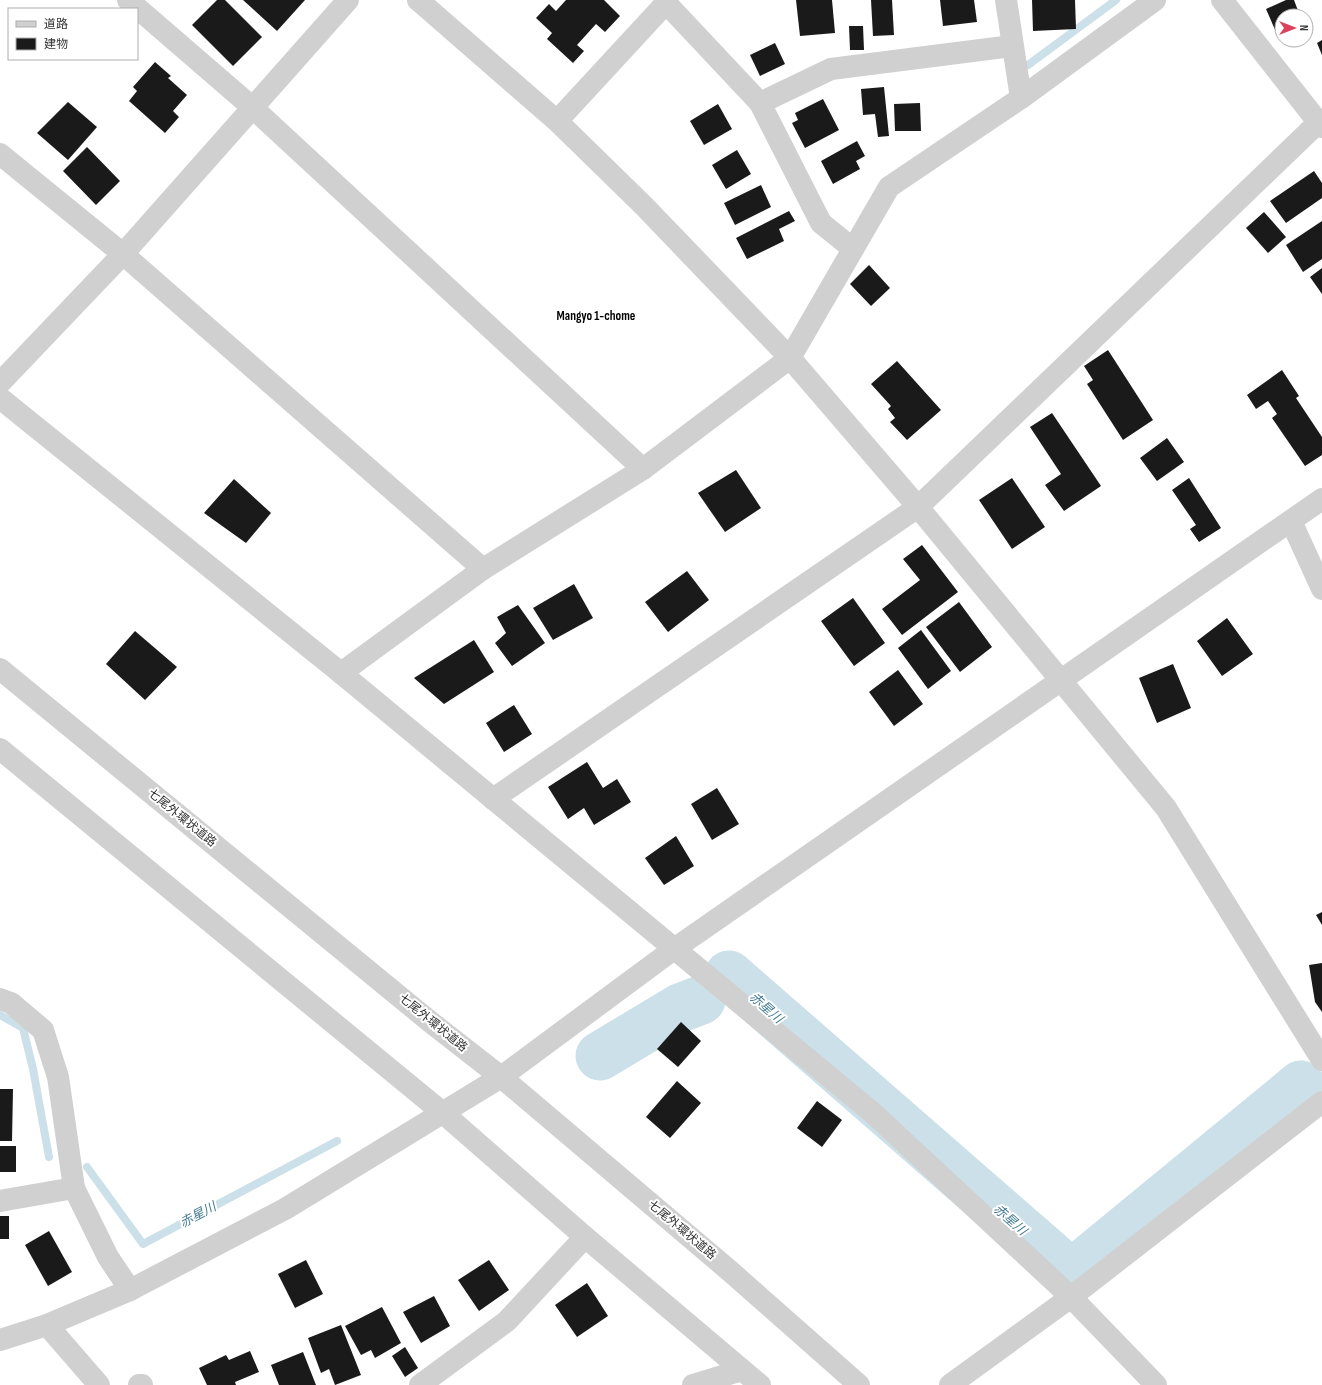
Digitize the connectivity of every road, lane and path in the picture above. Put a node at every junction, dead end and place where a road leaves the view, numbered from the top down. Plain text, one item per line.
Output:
1 (128, 0) edge
2 (348, 0) edge
3 (418, 0) edge
4 (1006, 0) edge
5 (1155, 0) edge
6 (1222, 0) edge
7 (666, 1) edge
8 (137, 8) edge
9 (138, 9) edge
10 (1012, 46) junction
11 (1021, 98) junction
12 (760, 103) junction
13 (253, 108) junction
14 (557, 121) junction
15 (1320, 124) edge
16 (0, 154) edge
17 (852, 248) junction
18 (123, 254) junction
19 (790, 358) junction
20 (0, 383) edge
21 (0, 398) edge
22 (643, 469) junction
23 (1322, 499) edge
24 (918, 507) junction
25 (1290, 521) junction
26 (483, 569) junction
27 (1322, 589) edge
28 (0, 669) edge
29 (341, 672) junction
30 (1062, 681) junction
31 (0, 749) edge
32 (493, 799) junction
33 (674, 950) junction
34 (0, 999) edge
35 (1322, 1060) edge
36 (501, 1077) junction
37 (1322, 1102) edge
38 (443, 1113) junction
39 (74, 1188) junction
40 (0, 1201) edge
41 (585, 1237) junction
42 (130, 1290) junction
43 (1072, 1297) junction
44 (47, 1325) junction
45 (0, 1340) edge
46 (742, 1370) junction
47 (99, 1385) edge
48 (139, 1385) edge
49 (142, 1385) edge
50 (420, 1385) edge
51 (693, 1385) edge
52 (760, 1385) edge
53 (859, 1385) edge
54 (950, 1385) edge
55 (1156, 1385) edge

1 - 8 street
2 - 13 street
3 - 14 street
4 - 10 street
5 - 11 street
6 - 15 street
7 - 12 street
7 - 14 street
9 - 13 street
10 - 11 street
10 - 12 street
11 - 17 street
12 - 17 street
13 - 18 street
13 - 22 street
14 - 19 street
15 - 24 street
16 - 18 street
17 - 19 street
18 - 20 street
18 - 26 street
19 - 22 street
19 - 24 street
21 - 29 street
22 - 26 street
23 - 25 street
24 - 30 street
24 - 32 street
25 - 27 street
25 - 30 street
26 - 29 street
28 - 36 street, 七尾外環状道路
29 - 32 street
30 - 33 street
30 - 35 street
31 - 38 street
32 - 33 street
33 - 36 street
33 - 43 street
34 - 39 street
36 - 38 street
36 - 53 street, 七尾外環状道路
37 - 43 street
38 - 41 street
38 - 42 street
39 - 40 street
39 - 42 street
41 - 46 street
41 - 50 street
42 - 44 street
43 - 54 street
43 - 55 street
44 - 45 street
44 - 47 street
46 - 51 street
46 - 52 street
48 - 49 street

